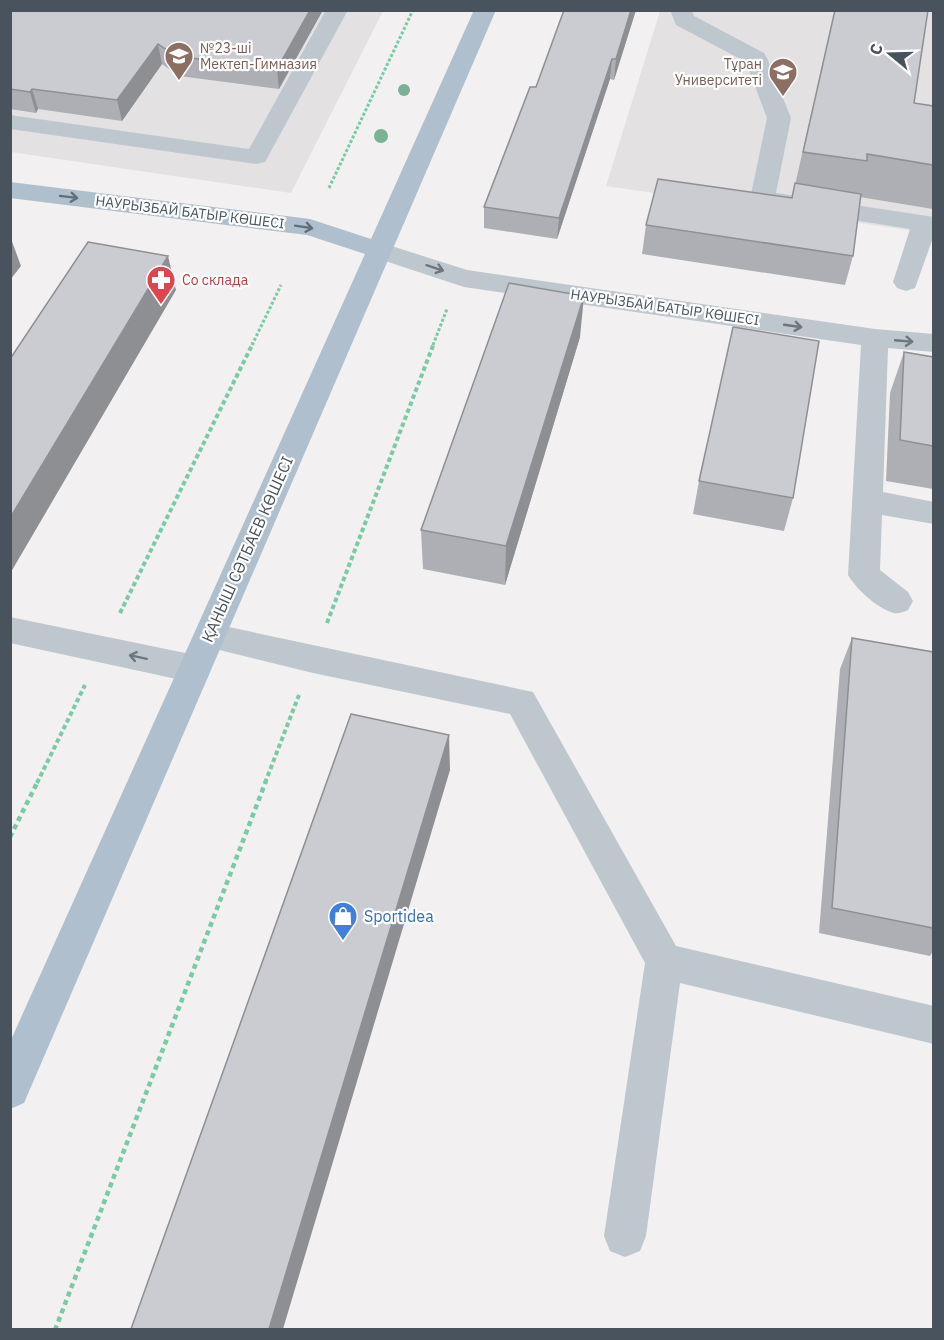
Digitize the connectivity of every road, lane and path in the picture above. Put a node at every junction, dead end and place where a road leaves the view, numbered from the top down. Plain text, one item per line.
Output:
1 (337, 10) edge
2 (413, 10) edge
3 (485, 10) edge
4 (681, 10) edge
5 (10, 122) edge
6 (329, 188) dead end
7 (10, 190) edge
8 (929, 225) edge
9 (379, 250) junction
10 (906, 282) dead end
11 (282, 285) dead end
12 (455, 305) dead end
13 (875, 338) junction
14 (933, 343) edge
15 (868, 501) junction
16 (933, 513) edge
17 (897, 601) dead end
18 (10, 630) edge
19 (210, 636) junction
20 (103, 650) junction
21 (313, 660) junction
22 (195, 669) junction
23 (10, 837) edge
24 (664, 961) junction
25 (933, 1025) edge
26 (22, 1035) edge
27 (10, 1089) edge
28 (625, 1236) dead end
29 (55, 1329) edge

1 - 5 street
2 - 6 path
3 - 9 main road, ҚАНЫШ СӘТБАЕВ КӨШЕСІ
4 - 8 street
7 -> 9 main road, НАУРЫЗБАЙ БАТЫР КӨШЕСІ
8 - 10 street
9 -> 13 street, НАУРЫЗБАЙ БАТЫР КӨШЕСІ
9 - 19 main road, ҚАНЫШ СӘТБАЕВ КӨШЕСІ
11 - 20 path
12 - 21 path
13 -> 14 street, НАУРЫЗБАЙ БАТЫР КӨШЕСІ
13 - 15 street
15 - 16 street
15 - 17 street
18 - 20 street
19 - 21 street
19 - 22 main road, ҚАНЫШ СӘТБАЕВ КӨШЕСІ
22 -> 20 street
20 - 23 path
21 - 24 street
21 - 29 path
22 - 26 main road, ҚАНЫШ СӘТБАЕВ КӨШЕСІ
24 - 25 street
24 - 28 street
26 - 27 main road, ҚАНЫШ СӘТБАЕВ КӨШЕСІ

